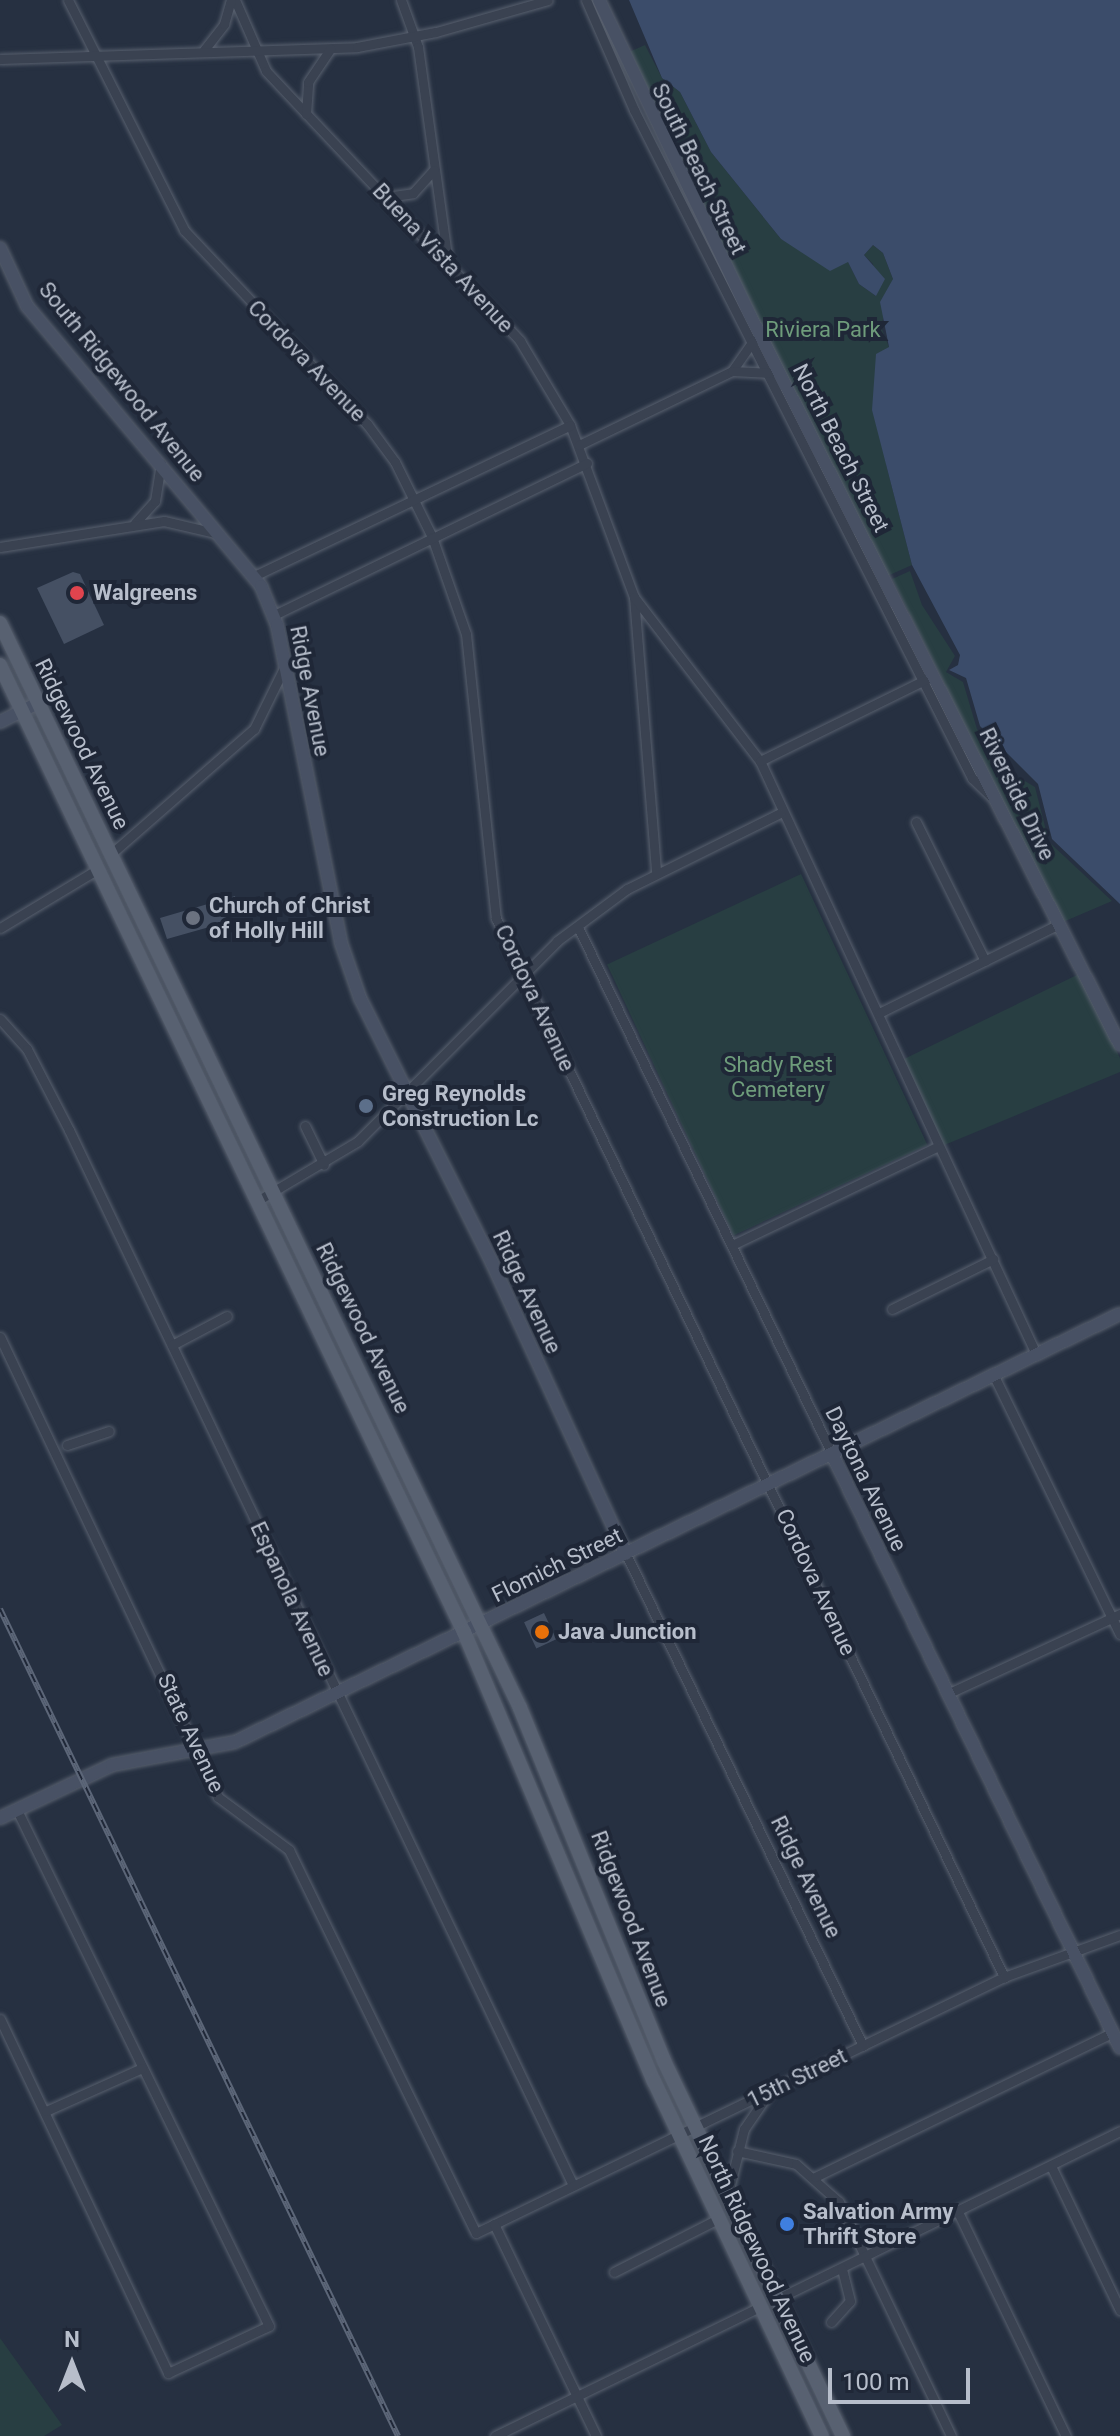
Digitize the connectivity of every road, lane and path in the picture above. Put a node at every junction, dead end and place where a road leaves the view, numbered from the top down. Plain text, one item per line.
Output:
1 (68, 0) edge
2 (233, 0) edge
3 (401, 0) edge
4 (548, 0) edge
5 (586, 0) edge
6 (599, 0) edge
7 (416, 37) junction
8 (330, 49) junction
9 (204, 50) junction
10 (258, 50) junction
11 (92, 52) junction
12 (0, 59) edge
13 (306, 114) junction
14 (434, 170) junction
15 (386, 197) junction
16 (0, 248) edge
17 (448, 257) junction
18 (756, 337) junction
19 (770, 352) joint
20 (732, 371) junction
21 (767, 372) junction
22 (781, 373) junction
23 (570, 425) junction
24 (579, 445) junction
25 (161, 462) junction
26 (587, 463) junction
27 (413, 499) junction
28 (135, 523) junction
29 (222, 536) junction
30 (432, 537) junction
31 (0, 547) edge
32 (877, 561) joint
33 (254, 576) junction
34 (634, 597) junction
35 (274, 615) junction
36 (0, 623) edge
37 (0, 665) edge
38 (284, 668) junction
39 (930, 677) junction
40 (38, 703) junction
41 (22, 711) junction
42 (0, 722) edge
43 (760, 761) junction
44 (780, 813) junction
45 (916, 822) dead end
46 (111, 854) junction
47 (98, 869) junction
48 (656, 873) junction
49 (1059, 924) junction
50 (578, 927) junction
51 (0, 928) edge
52 (985, 961) junction
53 (522, 975) junction
54 (879, 1013) junction
55 (0, 1019) edge
56 (1120, 1045) edge
57 (408, 1094) junction
58 (305, 1126) dead end
59 (937, 1147) junction
60 (324, 1165) junction
61 (274, 1193) junction
62 (257, 1201) junction
63 (732, 1245) junction
64 (993, 1259) junction
65 (892, 1309) dead end
66 (1120, 1314) edge
67 (227, 1316) dead end
68 (0, 1337) edge
69 (172, 1345) junction
70 (1036, 1354) junction
71 (994, 1376) junction
72 (109, 1431) dead end
73 (67, 1445) dead end
74 (832, 1454) junction
75 (769, 1485) junction
76 (626, 1554) junction
77 (1116, 1616) edge
78 (481, 1624) junction
79 (464, 1632) junction
80 (1120, 1634) edge
81 (336, 1693) junction
82 (947, 1694) junction
83 (201, 1752) junction
84 (17, 1810) junction
85 (0, 1818) edge
86 (1120, 1935) edge
87 (1071, 1953) junction
88 (1004, 1977) junction
89 (0, 2019) edge
90 (1112, 2033) junction
91 (863, 2046) junction
92 (1120, 2048) edge
93 (664, 2061) joint
94 (142, 2068) junction
95 (654, 2081) joint
96 (770, 2091) junction
97 (46, 2111) junction
98 (695, 2127) junction
99 (1120, 2131) edge
100 (678, 2135) junction
101 (737, 2151) junction
102 (1051, 2166) junction
103 (815, 2177) junction
104 (573, 2185) junction
105 (728, 2197) junction
106 (958, 2212) junction
107 (718, 2219) junction
108 (494, 2224) junction
109 (476, 2233) joint
110 (865, 2257) junction
111 (842, 2268) junction
112 (614, 2272) dead end
113 (746, 2278) junction
114 (777, 2299) junction
115 (760, 2307) junction
116 (1120, 2310) edge
117 (831, 2322) dead end
118 (790, 2327) junction
119 (577, 2396) junction
120 (495, 2436) edge
121 (596, 2436) edge
122 (822, 2436) edge
123 (843, 2436) edge
124 (951, 2436) edge
125 (1066, 2436) edge

1 - 11 street, Cordova Avenue
2 - 9 street
2 - 10 street, Buena Vista Avenue
3 - 7 street
4 - 7 street
5 - 18 street
6 - 18 street, South Beach Street
7 - 8 street
7 - 14 street
8 - 10 street
8 - 13 street
9 - 10 street
9 - 11 street
10 - 13 street, Buena Vista Avenue
11 - 12 street
11 - 27 street, Cordova Avenue
13 - 15 street, Buena Vista Avenue
14 - 15 street
14 - 17 street
15 - 17 street, Buena Vista Avenue
16 - 25 street, South Ridgewood Avenue
17 - 23 street, Buena Vista Avenue
18 - 19 street, South Beach Street
18 - 20 street
18 - 21 street
19 - 22 street, North Beach Street
20 - 21 street
20 - 24 street
21 - 22 street
21 - 39 street
22 - 32 street, North Beach Street
23 - 24 street, Buena Vista Avenue
23 - 27 street
24 - 26 street, Buena Vista Avenue
25 - 28 street
25 - 29 street, South Ridgewood Avenue
26 - 30 street
26 - 34 street, Buena Vista Avenue
27 - 30 street, Cordova Avenue
27 - 33 street
28 - 29 street
28 - 31 street
29 - 33 street, Ridge Avenue
30 - 35 street
30 - 53 street, Cordova Avenue
32 - 39 street, Riverside Drive
33 - 35 street, Ridge Avenue
34 - 43 street
34 - 48 street, Buena Vista Avenue
35 - 38 street, Ridge Avenue
36 - 40 main road, Ridgewood Avenue
37 - 41 main road, Ridgewood Avenue
38 - 46 street
38 - 57 street, Ridge Avenue
39 - 43 street
39 - 49 street, Riverside Drive
40 - 41 street
40 - 46 main road, Ridgewood Avenue
41 - 42 street
41 - 47 main road, Ridgewood Avenue
43 - 44 street
44 - 48 street
44 - 54 street
45 - 52 street
46 - 61 main road, Ridgewood Avenue
47 - 51 street
47 - 62 main road, Ridgewood Avenue
48 - 50 street
49 - 52 street
49 - 56 street, Riverside Drive
50 - 53 street
50 - 63 street, Daytona Avenue
52 - 54 street
53 - 57 street
53 - 75 street, Cordova Avenue
54 - 59 street
55 - 69 street, Espanola Avenue
57 - 60 street
57 - 76 street, Ridge Avenue
58 - 60 street
59 - 63 street
59 - 64 street
60 - 61 street
61 - 62 street
61 - 78 main road, Ridgewood Avenue
62 - 79 main road, Ridgewood Avenue
63 - 74 street, Daytona Avenue
64 - 65 street
64 - 70 street
66 - 70 street, Flomich Street
67 - 69 street
68 - 83 street, State Avenue
69 - 81 street, Espanola Avenue
70 - 71 street, Flomich Street
71 - 74 street, Flomich Street
71 - 77 street
72 - 73 street
74 - 75 street, Flomich Street
74 - 82 street, Daytona Avenue
75 - 76 street, Flomich Street
75 - 88 street, Cordova Avenue
76 - 78 street, Flomich Street
76 - 91 street, Ridge Avenue
77 - 80 street
77 - 82 street
78 - 79 street, Flomich Street
78 - 93 main road, Ridgewood Avenue
79 - 81 street, Flomich Street
79 - 95 main road, Ridgewood Avenue
81 - 83 street, Flomich Street
81 - 104 street, Espanola Avenue
82 - 87 street, Daytona Avenue
83 - 84 street, Flomich Street
83 - 109 street, State Avenue
84 - 85 street, Flomich Street
84 - 94 street
86 - 87 street, 15th Street
87 - 88 street, 15th Street
87 - 90 street, Daytona Avenue
88 - 91 street, 15th Street
89 - 97 street
90 - 92 street, Daytona Avenue
90 - 103 street
91 - 96 street, 15th Street
93 - 98 main road, North Ridgewood Avenue
94 - 97 street
94 - 97 street
95 - 100 main road, North Ridgewood Avenue
96 - 98 street, 15th Street
96 - 101 street
98 - 100 street, 15th Street
98 - 105 main road, North Ridgewood Avenue
99 - 102 street
100 - 104 street, 15th Street
100 - 107 main road, North Ridgewood Avenue
101 - 103 street
101 - 105 street
102 - 106 street
102 - 116 street
103 - 110 street
104 - 108 street, 15th Street
105 - 114 main road, North Ridgewood Avenue
106 - 110 street
106 - 125 street
107 - 112 street
107 - 113 main road, North Ridgewood Avenue
108 - 109 street, 15th Street
108 - 119 street
110 - 111 street
110 - 124 street
111 - 114 street
111 - 117 street
113 - 114 main road
113 - 115 main road, North Ridgewood Avenue
114 - 118 main road, North Ridgewood Avenue
115 - 118 main road
115 - 119 street
115 - 122 main road, North Ridgewood Avenue
118 - 123 main road, North Ridgewood Avenue
119 - 120 street
119 - 121 street

